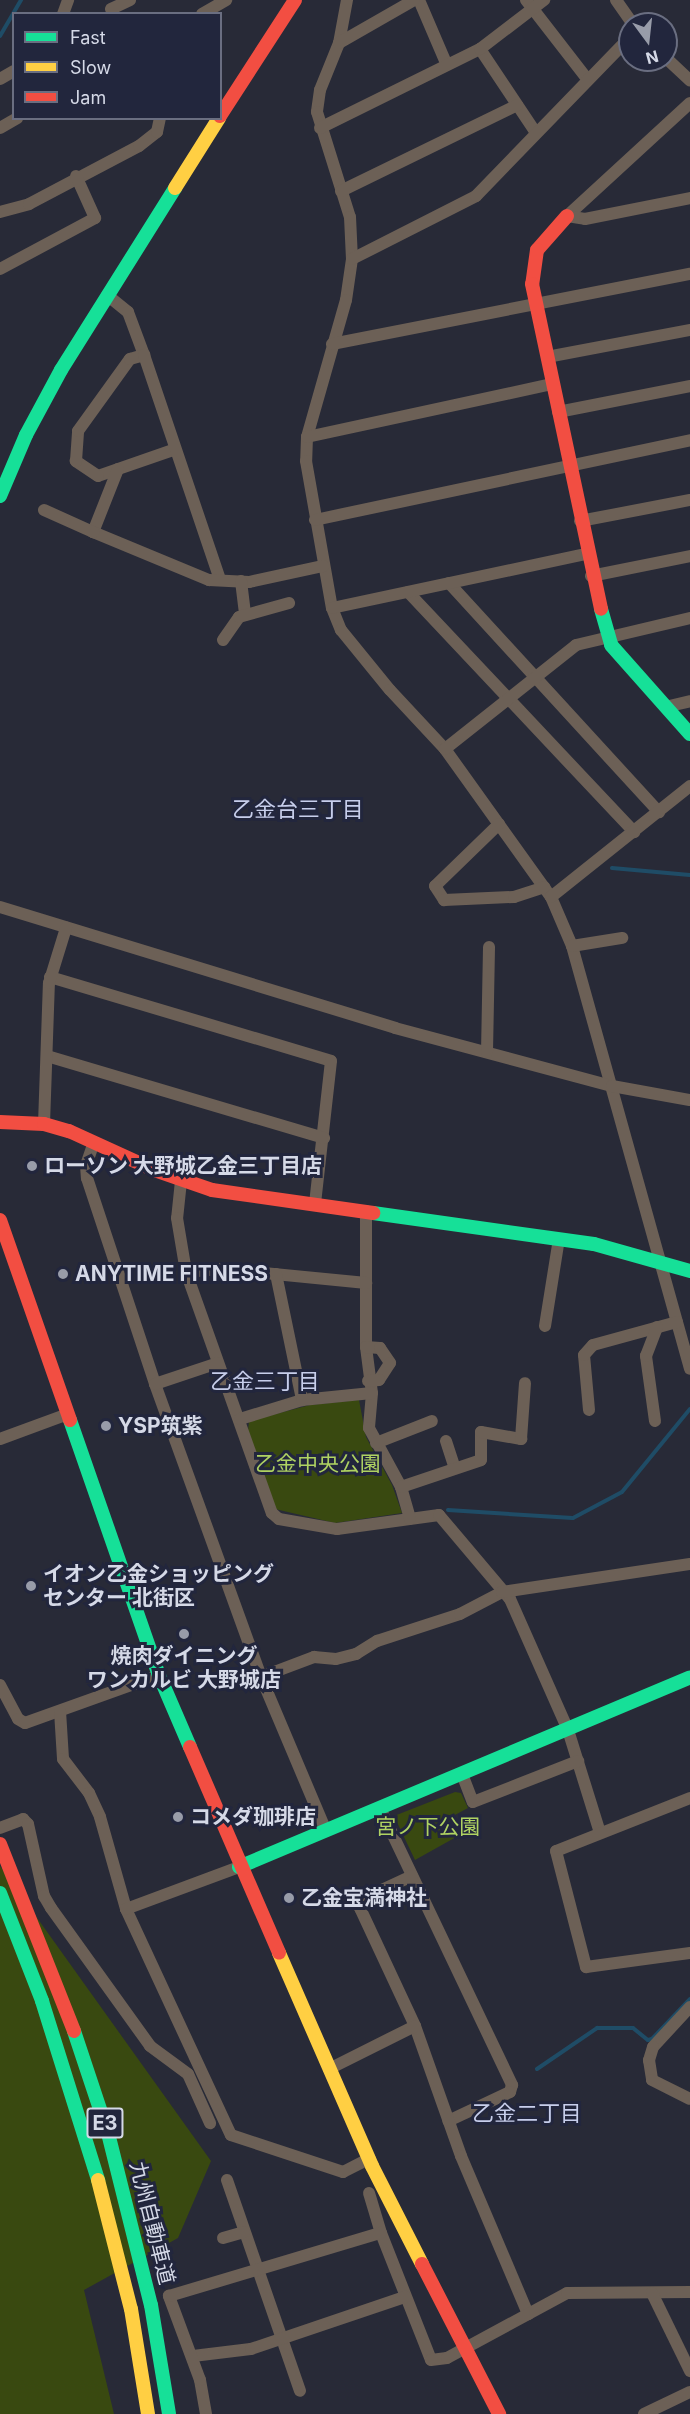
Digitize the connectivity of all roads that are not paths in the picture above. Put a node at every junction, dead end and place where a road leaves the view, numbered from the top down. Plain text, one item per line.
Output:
1 (130, 0) edge
2 (226, 0) edge
3 (295, 0) edge
4 (347, 0) edge
5 (414, 0) edge
6 (419, 0) edge
7 (544, 0) edge
8 (529, 5) edge
9 (110, 8) edge
10 (205, 12) edge
11 (339, 43) junction
12 (480, 49) junction
13 (618, 49) edge
14 (446, 63) junction
15 (678, 69) edge
16 (588, 80) junction
17 (690, 80) edge
18 (690, 103) edge
19 (517, 105) junction
20 (222, 110) edge
21 (13, 120) edge
22 (160, 120) edge
23 (216, 120) edge
24 (320, 128) junction
25 (0, 129) edge
26 (536, 133) junction
27 (76, 176) junction
28 (341, 191) junction
29 (690, 198) edge
30 (0, 212) edge
31 (567, 216) junction
32 (352, 259) junction
33 (0, 269) edge
34 (690, 274) edge
35 (107, 295) junction
36 (536, 304) junction
37 (690, 330) edge
38 (332, 344) junction
39 (144, 355) junction
40 (547, 357) junction
41 (552, 384) junction
42 (690, 386) edge
43 (558, 412) junction
44 (308, 437) junction
45 (690, 440) edge
46 (173, 450) junction
47 (569, 466) junction
48 (118, 469) junction
49 (0, 496) edge
50 (690, 500) edge
51 (45, 510) dead end
52 (315, 520) junction
53 (580, 521) junction
54 (93, 532) junction
55 (587, 554) junction
56 (690, 556) edge
57 (323, 566) junction
58 (591, 576) junction
59 (220, 579) junction
60 (241, 581) junction
61 (448, 583) junction
62 (408, 592) junction
63 (289, 603) dead end
64 (332, 608) junction
65 (245, 615) junction
66 (690, 618) edge
67 (607, 636) junction
68 (223, 640) dead end
69 (532, 677) junction
70 (509, 698) junction
71 (690, 701) edge
72 (665, 707) junction
73 (690, 734) edge
74 (445, 749) junction
75 (690, 786) edge
76 (659, 812) junction
77 (499, 824) junction
78 (634, 832) junction
79 (544, 887) junction
80 (551, 897) junction
81 (0, 907) edge
82 (66, 928) junction
83 (622, 938) dead end
84 (572, 946) junction
85 (489, 947) dead end
86 (50, 977) junction
87 (487, 1052) junction
88 (46, 1056) junction
89 (612, 1086) junction
90 (690, 1100) edge
91 (0, 1122) edge
92 (44, 1124) junction
93 (324, 1138) junction
94 (94, 1142) junction
95 (181, 1181) junction
96 (315, 1204) junction
97 (366, 1211) junction
98 (0, 1220) edge
99 (559, 1239) junction
100 (662, 1262) junction
101 (690, 1271) edge
102 (186, 1272) junction
103 (276, 1274) junction
104 (366, 1283) junction
105 (677, 1322) junction
106 (545, 1326) dead end
107 (657, 1327) junction
108 (366, 1347) junction
109 (218, 1363) junction
110 (690, 1369) edge
111 (525, 1383) dead end
112 (155, 1384) junction
113 (370, 1387) junction
114 (302, 1400) junction
115 (589, 1410) dead end
116 (68, 1414) junction
117 (240, 1419) junction
118 (432, 1420) dead end
119 (655, 1421) dead end
120 (0, 1438) edge
121 (446, 1441) dead end
122 (376, 1443) junction
123 (455, 1468) junction
124 (401, 1486) junction
125 (410, 1519) junction
126 (690, 1564) edge
127 (502, 1592) junction
128 (159, 1675) junction
129 (261, 1677) junction
130 (690, 1677) edge
131 (0, 1685) edge
132 (60, 1711) junction
133 (568, 1731) junction
134 (578, 1761) junction
135 (462, 1774) junction
136 (688, 1802) edge
137 (380, 1808) junction
138 (0, 1828) edge
139 (326, 1831) junction
140 (600, 1833) junction
141 (0, 1844) edge
142 (239, 1867) junction
143 (412, 1876) junction
144 (0, 1893) edge
145 (126, 1909) junction
146 (690, 1953) edge
147 (690, 2007) edge
148 (415, 2026) junction
149 (329, 2068) junction
150 (690, 2099) edge
151 (448, 2121) junction
152 (210, 2123) dead end
153 (370, 2158) junction
154 (227, 2180) dead end
155 (369, 2193) dead end
156 (244, 2232) junction
157 (381, 2233) junction
158 (223, 2238) dead end
159 (257, 2269) junction
160 (690, 2292) edge
161 (652, 2293) junction
162 (405, 2297) junction
163 (528, 2314) junction
164 (282, 2338) junction
165 (466, 2347) junction
166 (193, 2356) junction
167 (690, 2371) edge
168 (300, 2391) dead end
169 (690, 2392) edge
170 (148, 2414) edge
171 (169, 2414) edge
172 (206, 2414) edge
173 (499, 2414) edge
174 (644, 2414) edge

1 - 9 street
2 - 10 street
3 - 20 main road
4 - 11 street
5 - 11 street
6 - 14 street
7 - 8 street
8 - 12 street
8 - 16 street
11 - 24 street
12 - 14 street
12 - 19 street
13 - 16 street
14 - 24 street
15 - 17 street
16 - 26 street
18 - 31 street
19 - 26 street
19 - 28 street
21 - 25 street
22 - 27 street
23 - 35 main road
24 - 28 street
26 - 32 street
27 - 30 street
27 - 33 street
28 - 32 street
29 - 31 street
31 - 36 main road
32 - 38 street
34 - 36 street
35 - 39 street
35 - 49 main road
36 - 38 street
36 - 40 main road
37 - 40 street
38 - 44 street
39 - 46 street
39 - 48 street
40 - 41 main road
41 - 43 main road
41 - 44 street
42 - 43 street
43 - 47 main road
44 - 52 street
45 - 47 street
46 - 48 street
46 - 59 street
47 - 52 street
47 - 53 main road
48 - 54 street
50 - 53 street
51 - 54 street
52 - 57 street
53 - 55 main road
54 - 59 street
55 - 58 main road
55 - 61 street
56 - 58 street
57 - 60 street
57 - 64 street
58 - 67 main road
59 - 60 street
60 - 65 street
61 - 62 street
61 - 69 street
62 - 64 street
62 - 70 street
63 - 65 street
64 - 74 street
65 - 68 street
66 - 67 street
67 - 69 street
67 - 72 main road
69 - 70 street
69 - 76 street
70 - 74 street
70 - 78 street
71 - 72 street
72 - 73 main road
74 - 77 street
75 - 76 street
76 - 78 street
77 - 79 street
77 - 79 street
78 - 80 street
79 - 80 street
80 - 84 street
81 - 82 street
82 - 86 street
82 - 87 street
83 - 84 street
84 - 89 street
85 - 87 street
86 - 88 street
86 - 93 street
87 - 89 street
88 - 92 street
88 - 93 street
89 - 90 street
89 - 100 street
91 - 92 main road
92 - 94 main road
93 - 96 street
94 - 95 main road
94 - 112 street
95 - 96 main road
95 - 102 street
96 - 97 main road
97 - 99 main road
97 - 104 street
98 - 116 main road
99 - 100 main road
99 - 106 street
100 - 101 main road
100 - 105 street
102 - 103 street
102 - 109 street
103 - 104 street
103 - 114 street
104 - 108 street
105 - 107 street
105 - 110 street
107 - 115 street
107 - 119 street
108 - 113 street
108 - 113 street
109 - 112 street
109 - 117 street
111 - 123 street
112 - 129 street
113 - 114 street
113 - 122 street
114 - 117 street
116 - 120 street
116 - 128 main road
117 - 125 street
118 - 122 street
121 - 123 street
122 - 124 street
123 - 124 street
124 - 125 street
125 - 127 street
126 - 127 street
127 - 129 street
127 - 133 street
128 - 132 street
128 - 142 main road
129 - 139 street
130 - 133 main road
131 - 132 street
132 - 145 street
133 - 134 street
133 - 135 main road
134 - 135 street
134 - 140 street
135 - 137 main road
136 - 140 street
137 - 139 main road
137 - 143 street
138 - 152 street
139 - 142 main road
140 - 146 street
141 - 171 main road, 九州自動車道 / E3
142 - 145 street
142 - 149 main road
143 - 148 street
143 - 151 street
144 - 170 main road, 九州自動車道 / E3
145 - 153 street
147 - 150 street
148 - 149 street
148 - 151 street
149 - 153 main road
151 - 163 street
153 - 165 main road
154 - 156 street
155 - 157 street
156 - 158 street
156 - 159 street
157 - 159 street
157 - 162 street
159 - 164 street
159 - 166 street
160 - 161 street
161 - 163 street
161 - 167 street
162 - 164 street
162 - 165 street
163 - 165 street
164 - 166 street
164 - 168 street
165 - 173 main road
166 - 172 street
169 - 174 street

